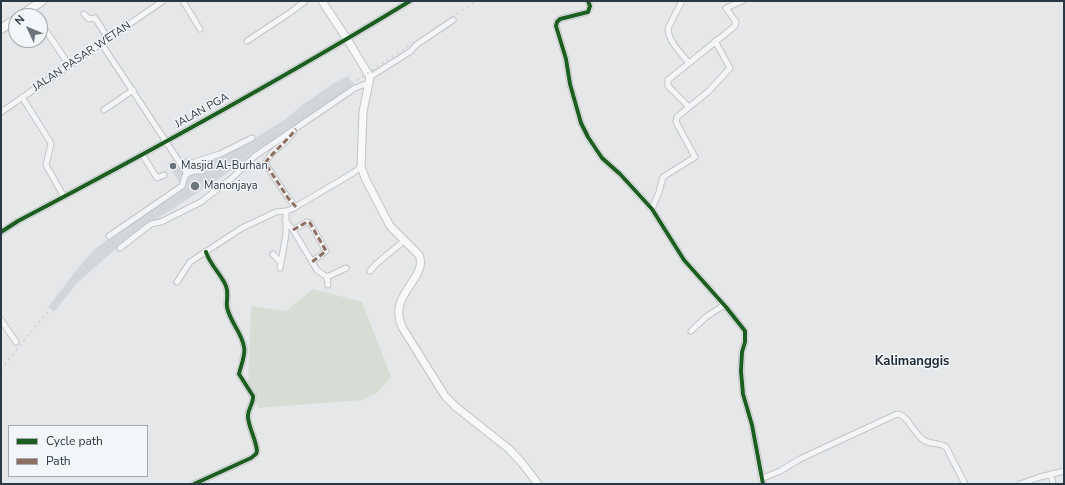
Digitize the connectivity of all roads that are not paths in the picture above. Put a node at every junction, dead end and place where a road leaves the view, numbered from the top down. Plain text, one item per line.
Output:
1 (162, 1) edge
2 (183, 1) edge
3 (305, 1) edge
4 (322, 1) edge
5 (410, 1) edge
6 (588, 1) edge
7 (682, 1) edge
8 (742, 1) edge
9 (84, 14) dead end
10 (453, 20) dead end
11 (200, 29) dead end
12 (48, 34) edge
13 (108, 38) junction
14 (347, 39) junction
15 (247, 41) dead end
16 (715, 41) junction
17 (101, 43) junction
18 (689, 62) junction
19 (69, 65) junction
20 (369, 80) junction
21 (133, 90) junction
22 (22, 98) junction
23 (689, 107) junction
24 (104, 110) dead end
25 (1, 112) edge
26 (296, 130) junction
27 (252, 138) dead end
28 (166, 142) junction
29 (142, 154) junction
30 (182, 166) junction
31 (361, 167) junction
32 (202, 171) dead end
33 (187, 174) junction
34 (164, 175) dead end
35 (64, 197) junction
36 (296, 207) junction
37 (652, 209) junction
38 (286, 211) junction
39 (285, 220) junction
40 (293, 230) junction
41 (1, 232) edge
42 (109, 236) dead end
43 (404, 241) junction
44 (120, 248) dead end
45 (206, 252) junction
46 (273, 254) dead end
47 (312, 262) junction
48 (346, 268) dead end
49 (370, 271) dead end
50 (327, 277) junction
51 (177, 282) dead end
52 (328, 285) dead end
53 (724, 305) junction
54 (1, 320) edge
55 (691, 330) dead end
56 (16, 342) dead end
57 (1064, 471) edge
58 (1051, 474) junction
59 (762, 481) edge
60 (194, 484) edge
61 (538, 484) edge
62 (965, 484) edge
63 (1020, 484) edge
64 (1053, 484) edge

1 - 13 street, JALAN PASAR WETAN
2 - 11 street
3 - 15 street
4 - 14 main road
5 - 14 street, JALAN PGA
6 - 37 street
7 - 18 street
8 - 16 street
9 - 13 street
10 - 20 street
12 - 19 street
13 - 17 street, JALAN PASAR WETAN
14 - 20 main road
14 - 28 street, JALAN PGA
16 - 18 street
16 - 23 street
17 - 19 street, JALAN PASAR WETAN
17 - 21 street
18 - 23 street
19 - 22 street, JALAN PASAR WETAN
20 - 26 street
20 - 31 main road
21 - 24 street
21 - 28 street
22 - 25 street, JALAN PASAR WETAN
22 - 35 street
23 - 37 street
26 - 36 street
26 - 44 street
27 - 30 street
28 - 29 street, JALAN PGA
28 - 30 street
29 - 34 street
29 - 35 street, JALAN PGA
30 - 33 street
31 - 36 street
31 - 43 main road
32 - 33 street
33 - 42 street
35 - 41 street, JALAN PGA
36 - 38 street
37 - 53 street
38 - 39 street
38 - 45 street
39 - 40 street
39 - 46 street
40 - 47 street
40 - 47 street
43 - 49 street
43 - 61 main road
45 - 51 street
45 - 60 street
47 - 50 street
48 - 50 street
50 - 52 street
53 - 55 street
53 - 59 street
54 - 56 street
57 - 58 street
58 - 63 street
58 - 64 street
59 - 62 street

